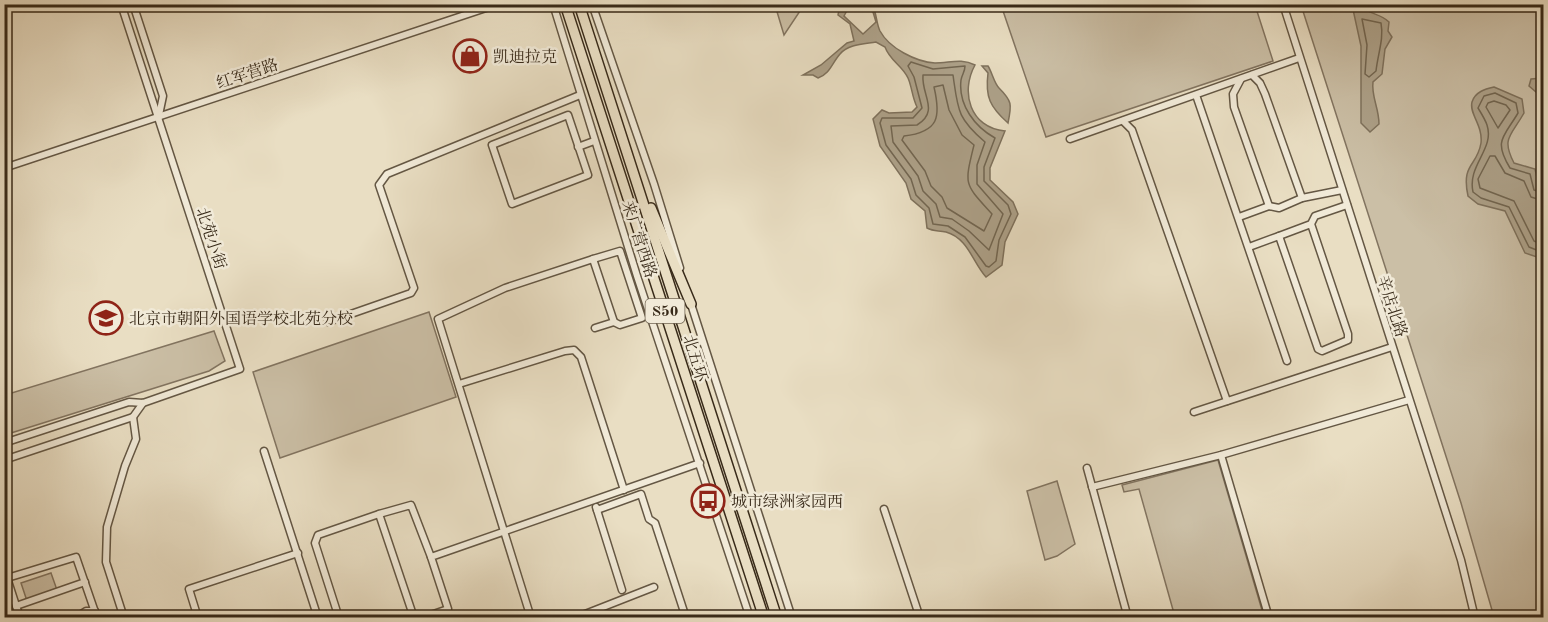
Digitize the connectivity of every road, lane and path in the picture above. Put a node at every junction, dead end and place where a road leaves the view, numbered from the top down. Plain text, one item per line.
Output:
1 (121, 4) edge
2 (134, 4) edge
3 (498, 4) edge
4 (553, 4) edge
5 (565, 4) edge
6 (579, 4) edge
7 (592, 4) edge
8 (1283, 4) edge
9 (1299, 58) junction
10 (1252, 75) junction
11 (1241, 79) junction
12 (580, 95) junction
13 (1196, 95) junction
14 (159, 116) junction
15 (1123, 120) junction
16 (1070, 139) dead end
17 (594, 141) junction
18 (579, 147) junction
19 (631, 165) junction
20 (4, 168) edge
21 (1342, 190) junction
22 (1302, 198) junction
23 (1347, 205) junction
24 (1269, 206) junction
25 (1239, 218) junction
26 (1311, 224) junction
27 (1279, 236) junction
28 (1249, 247) junction
29 (593, 259) junction
30 (640, 286) junction
31 (632, 289) junction
32 (692, 304) junction
33 (328, 322) dead end
34 (614, 322) junction
35 (595, 328) dead end
36 (1392, 347) junction
37 (1287, 361) dead end
38 (459, 384) junction
39 (1409, 400) junction
40 (1227, 401) junction
41 (142, 403) junction
42 (1194, 412) dead end
43 (133, 417) junction
44 (4, 443) edge
45 (264, 451) dead end
46 (1221, 455) junction
47 (4, 460) edge
48 (700, 463) junction
49 (1087, 468) dead end
50 (638, 485) junction
51 (1092, 488) junction
52 (624, 490) junction
53 (641, 495) junction
54 (594, 501) junction
55 (884, 509) dead end
56 (597, 510) junction
57 (379, 514) junction
58 (504, 532) junction
59 (298, 553) junction
60 (431, 557) junction
61 (6, 579) edge
62 (85, 582) junction
63 (654, 587) dead end
64 (622, 590) dead end
65 (16, 606) junction
66 (96, 614) edge
67 (123, 616) edge
68 (20, 618) edge
69 (75, 618) edge
70 (115, 618) edge
71 (198, 618) edge
72 (318, 618) edge
73 (339, 618) edge
74 (414, 618) edge
75 (422, 618) edge
76 (531, 618) edge
77 (574, 618) edge
78 (686, 618) edge
79 (750, 618) edge
80 (764, 618) edge
81 (777, 618) edge
82 (792, 618) edge
83 (920, 618) edge
84 (1128, 618) edge
85 (1269, 618) edge
86 (1475, 618) edge

1 - 14 street, 北苑小街
2 - 14 street, 北苑小街
3 - 14 street, 红军营路
4 - 12 street, 来广营西路
5 - 80 highway, 北五环 / S50
6 - 19 highway, 北五环 / S50
7 - 32 street
8 - 9 street, 辛店北路
9 - 10 street
9 - 21 street, 辛店北路
10 - 11 street
10 - 22 street
11 - 13 street
11 - 24 street
12 - 17 street, 来广营西路
12 - 33 street
13 - 15 street
13 - 25 street
14 - 20 street, 红军营路
14 - 41 street, 北苑小街
15 - 16 street
15 - 40 street
17 - 18 street
17 - 30 street, 来广营西路
18 - 18 street
19 - 32 highway
19 - 81 highway, 北五环 / S50
21 - 22 street
21 - 23 street, 辛店北路
22 - 24 street
23 - 26 street
23 - 36 street, 辛店北路
24 - 25 street
25 - 28 street
26 - 27 street
26 - 27 street
27 - 28 street
28 - 37 street
29 - 31 street
29 - 34 street
29 - 38 street
30 - 31 street
30 - 48 street, 来广营西路
31 - 34 street
32 - 82 street
34 - 35 street
36 - 39 street, 辛店北路
36 - 40 street
38 - 52 street
38 - 58 street
39 - 46 street
39 - 86 street, 辛店北路
40 - 42 street
41 - 43 street
41 - 44 street
43 - 47 street
43 - 67 street
45 - 59 street
46 - 51 street
46 - 85 street
48 - 50 street
48 - 79 street, 来广营西路
49 - 51 street
50 - 52 street
50 - 53 street
51 - 84 street
52 - 54 street
53 - 56 street
53 - 78 street
54 - 56 street
54 - 58 street
55 - 83 street
56 - 64 street
57 - 60 street
57 - 73 street
57 - 74 street
58 - 60 street
58 - 76 street
59 - 71 street
59 - 72 street
60 - 75 street
61 - 62 street
61 - 65 street
62 - 65 street
62 - 66 street
63 - 77 street
65 - 68 street
66 - 69 street
67 - 70 street

